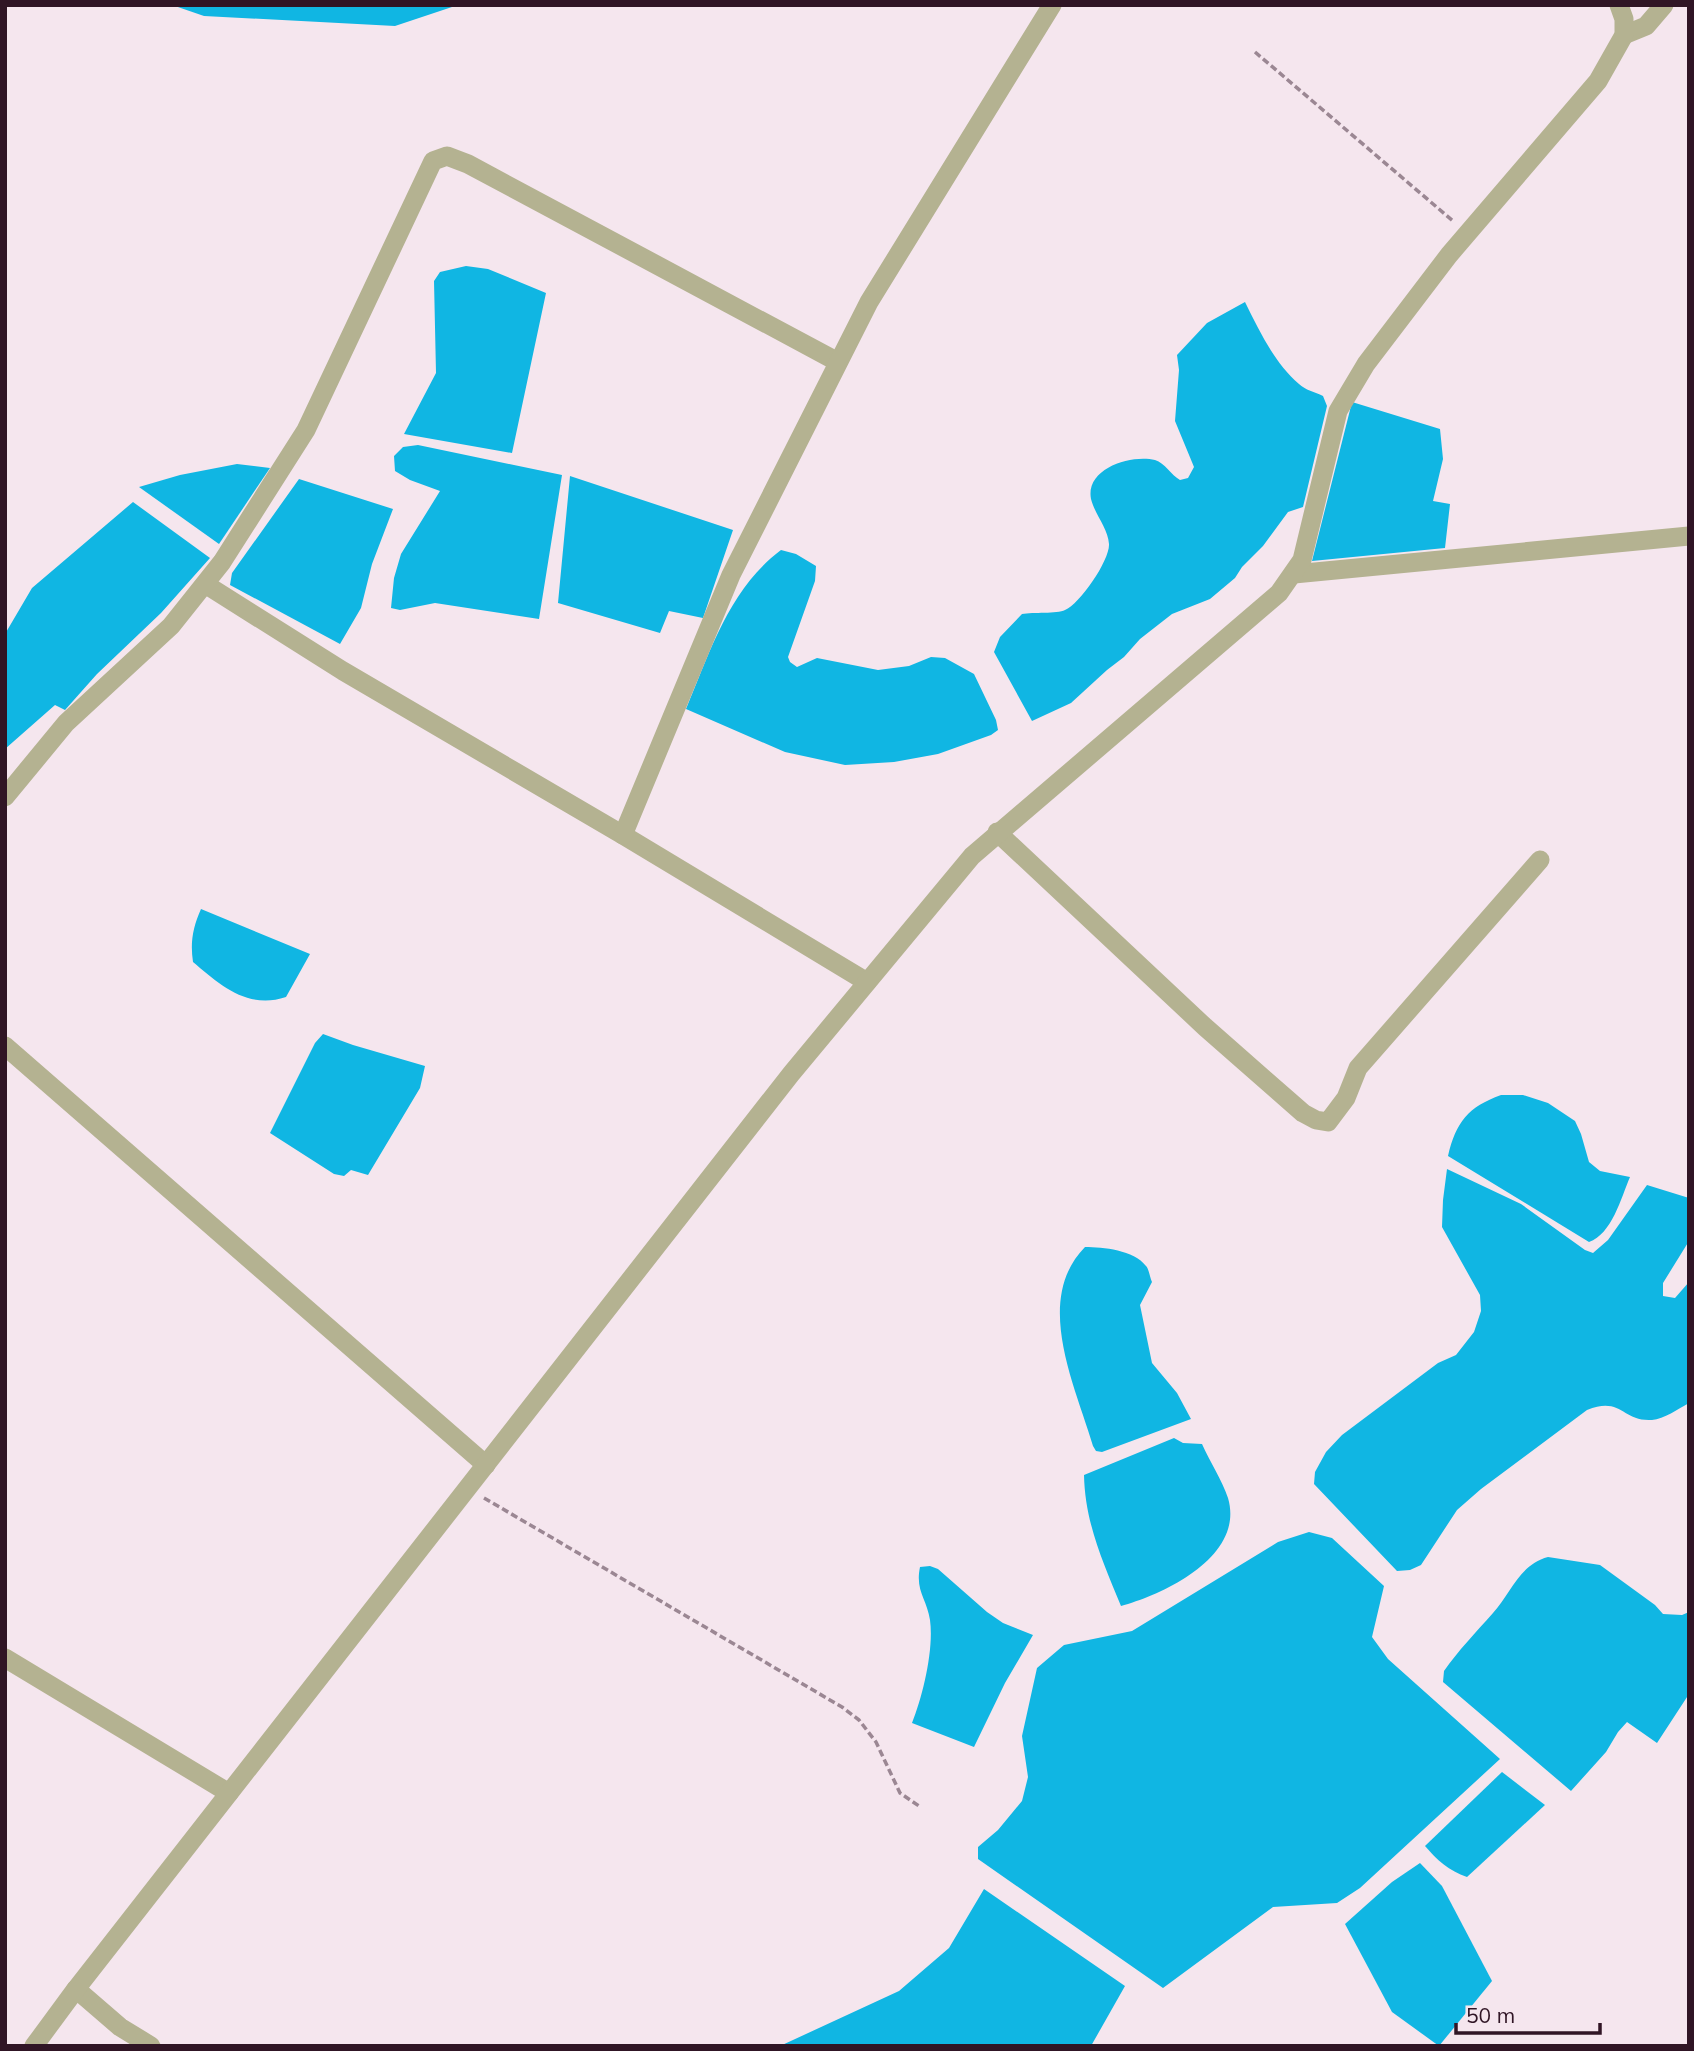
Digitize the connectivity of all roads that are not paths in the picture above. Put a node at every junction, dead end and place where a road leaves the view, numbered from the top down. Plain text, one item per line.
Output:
1 (1052, 5) edge
2 (1619, 5) edge
3 (1664, 5) edge
4 (1624, 35) junction
5 (838, 362) junction
6 (1689, 536) edge
7 (1294, 574) junction
8 (205, 584) junction
9 (5, 797) edge
10 (997, 832) junction
11 (623, 835) junction
12 (1540, 860) dead end
13 (867, 982) junction
14 (5, 1046) edge
15 (486, 1465) junction
16 (5, 1658) edge
17 (229, 1793) junction
18 (76, 1989) junction
19 (34, 2046) edge
20 (151, 2046) edge

1 - 5 street
2 - 4 street
3 - 4 street
4 - 7 street
5 - 8 street
5 - 11 street
6 - 7 street
7 - 10 street
8 - 9 street
8 - 11 street
10 - 12 street
10 - 13 street
11 - 13 street
13 - 15 street
14 - 15 street
15 - 17 street
16 - 17 street
17 - 18 street
18 - 19 street
18 - 20 street

